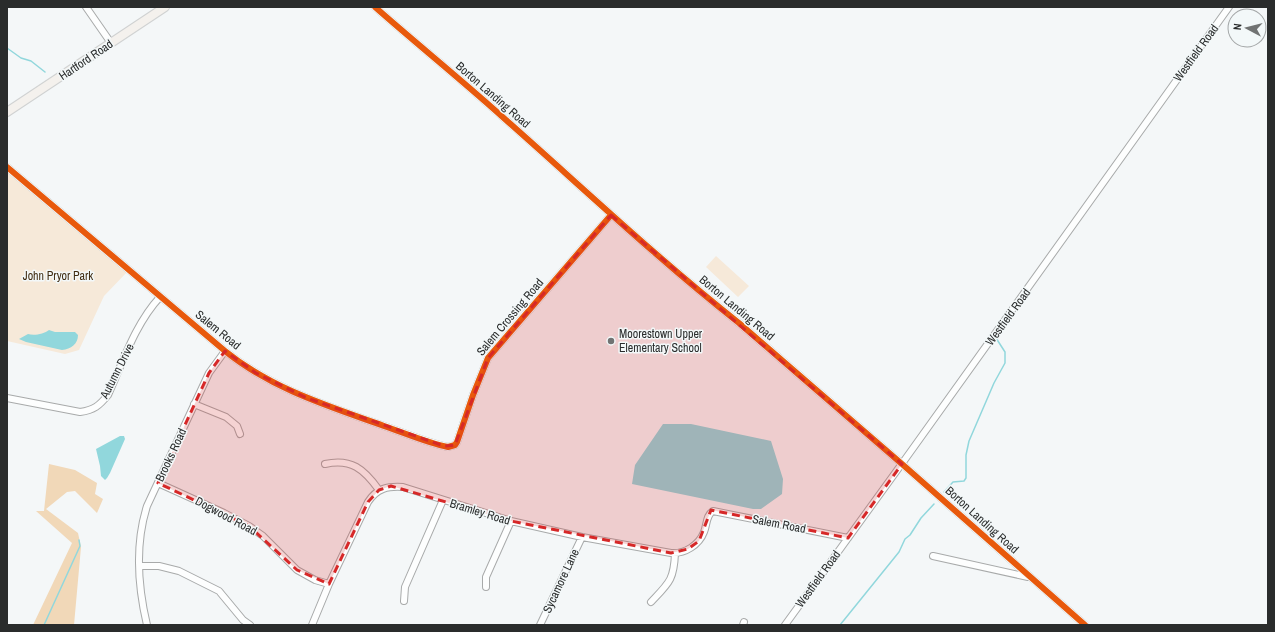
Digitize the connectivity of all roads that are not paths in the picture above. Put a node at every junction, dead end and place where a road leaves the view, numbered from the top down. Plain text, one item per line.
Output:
1 (86, 7) edge
2 (165, 7) edge
3 (375, 7) edge
4 (1229, 7) edge
5 (110, 43) junction
6 (7, 112) edge
7 (7, 167) edge
8 (611, 215) junction
9 (160, 297) junction
10 (225, 351) junction
11 (7, 398) edge
12 (194, 404) junction
13 (240, 434) dead end
14 (452, 446) joint
15 (325, 464) dead end
16 (902, 464) junction
17 (158, 483) junction
18 (379, 490) junction
19 (443, 500) junction
20 (511, 521) junction
21 (582, 537) junction
22 (848, 538) junction
23 (675, 553) junction
24 (933, 556) dead end
25 (140, 566) junction
26 (1030, 577) junction
27 (328, 584) junction
28 (486, 587) dead end
29 (404, 600) dead end
30 (650, 602) dead end
31 (243, 620) junction
32 (147, 625) edge
33 (238, 625) edge
34 (250, 625) edge
35 (312, 625) edge
36 (540, 625) edge
37 (785, 625) edge
38 (1085, 625) edge

1 - 5 street
2 - 5 main road, Hartford Road
3 - 8 street, Borton Landing Road
4 - 16 street, Westfield Road
5 - 6 main road, Hartford Road
7 - 9 street, Salem Road
8 - 14 street, Salem Crossing Road
8 - 16 street, Borton Landing Road
9 - 10 street, Salem Road
9 - 11 street, Autumn Drive
10 - 12 street, Brooks Road
10 - 14 street, Salem Road
12 - 13 street
12 - 17 street, Brooks Road
15 - 18 street
16 - 22 street, Westfield Road
16 - 26 street, Borton Landing Road
17 - 25 street, Brooks Road
17 - 27 street, Dogwood Road
18 - 19 street, Bramley Road
18 - 27 street
19 - 20 street, Bramley Road
19 - 29 street
20 - 21 street, Bramley Road
20 - 28 street
21 - 23 street, Bramley Road
21 - 36 street, Sycamore Lane
22 - 23 street, Salem Road
22 - 37 street, Westfield Road
23 - 30 street
24 - 26 street
25 - 31 street
25 - 32 street, Brooks Road
26 - 38 street, Borton Landing Road
27 - 35 street
31 - 33 street
31 - 34 street

